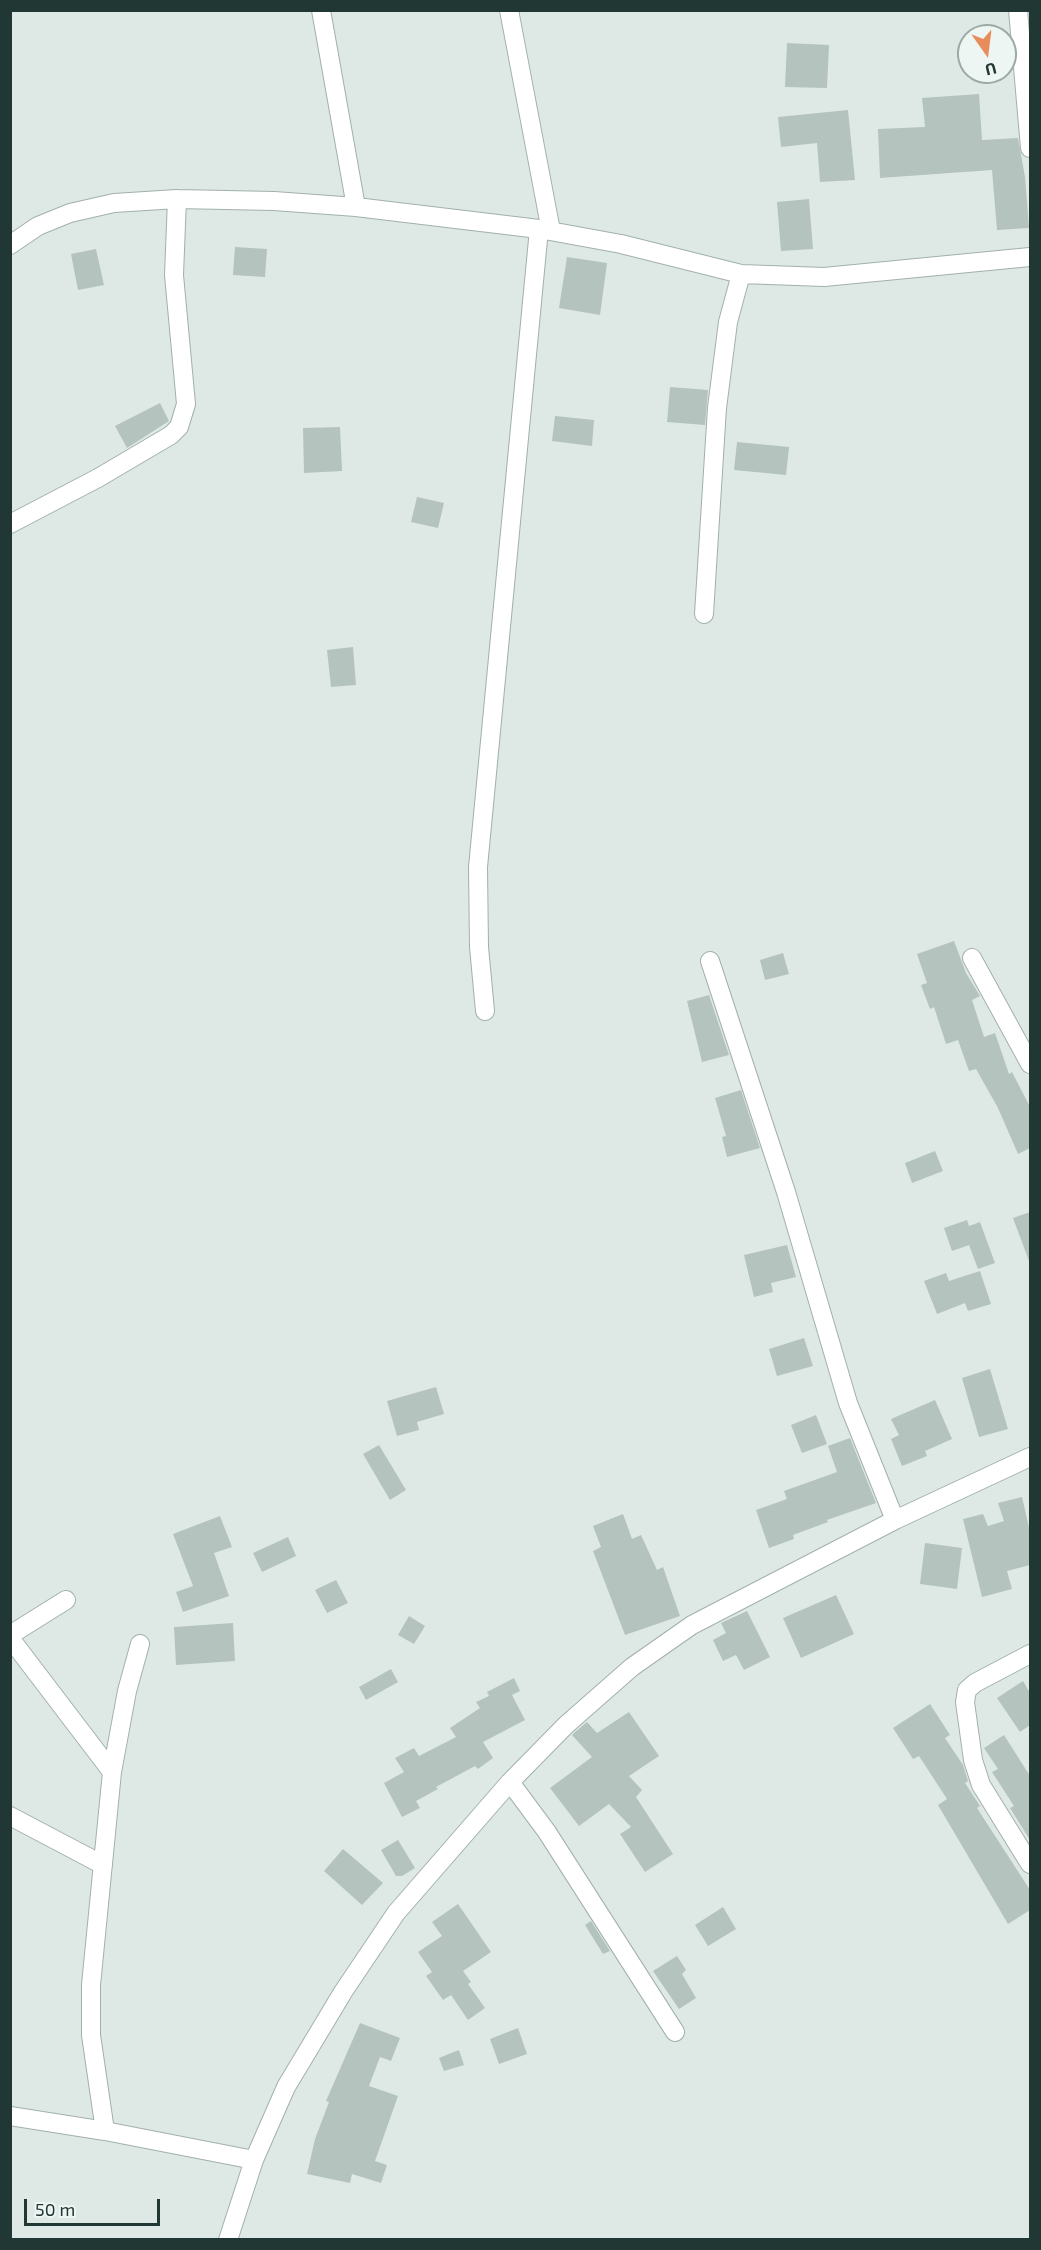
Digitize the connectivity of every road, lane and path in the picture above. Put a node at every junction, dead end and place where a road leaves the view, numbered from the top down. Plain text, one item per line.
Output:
1 (321, 10) edge
2 (509, 10) edge
3 (1018, 10) edge
4 (1030, 148) edge
5 (177, 199) junction
6 (356, 207) junction
7 (545, 230) junction
8 (10, 245) edge
9 (1030, 257) edge
10 (741, 274) junction
11 (10, 524) edge
12 (704, 614) dead end
13 (972, 958) dead end
14 (710, 961) dead end
15 (485, 1011) dead end
16 (1030, 1064) edge
17 (1030, 1457) edge
18 (895, 1521) junction
19 (66, 1600) dead end
20 (10, 1636) edge
21 (140, 1644) dead end
22 (1030, 1654) edge
23 (112, 1772) junction
24 (510, 1782) junction
25 (10, 1816) edge
26 (103, 1864) junction
27 (1030, 1864) edge
28 (675, 2032) dead end
29 (10, 2116) edge
30 (105, 2131) junction
31 (254, 2160) junction
32 (228, 2240) edge

1 - 6 street
2 - 7 street
3 - 4 street
5 - 6 street
5 - 8 street
5 - 11 street
6 - 7 street
7 - 10 street
7 - 15 street
9 - 10 street
10 - 12 street
13 - 16 street
14 - 18 street
17 - 18 street
18 - 24 street
19 - 20 street
20 - 23 street
21 - 23 street
22 - 27 street
23 - 26 street
24 - 28 street
24 - 31 street
25 - 26 street
26 - 30 street
29 - 30 street
30 - 31 street
31 - 32 street

